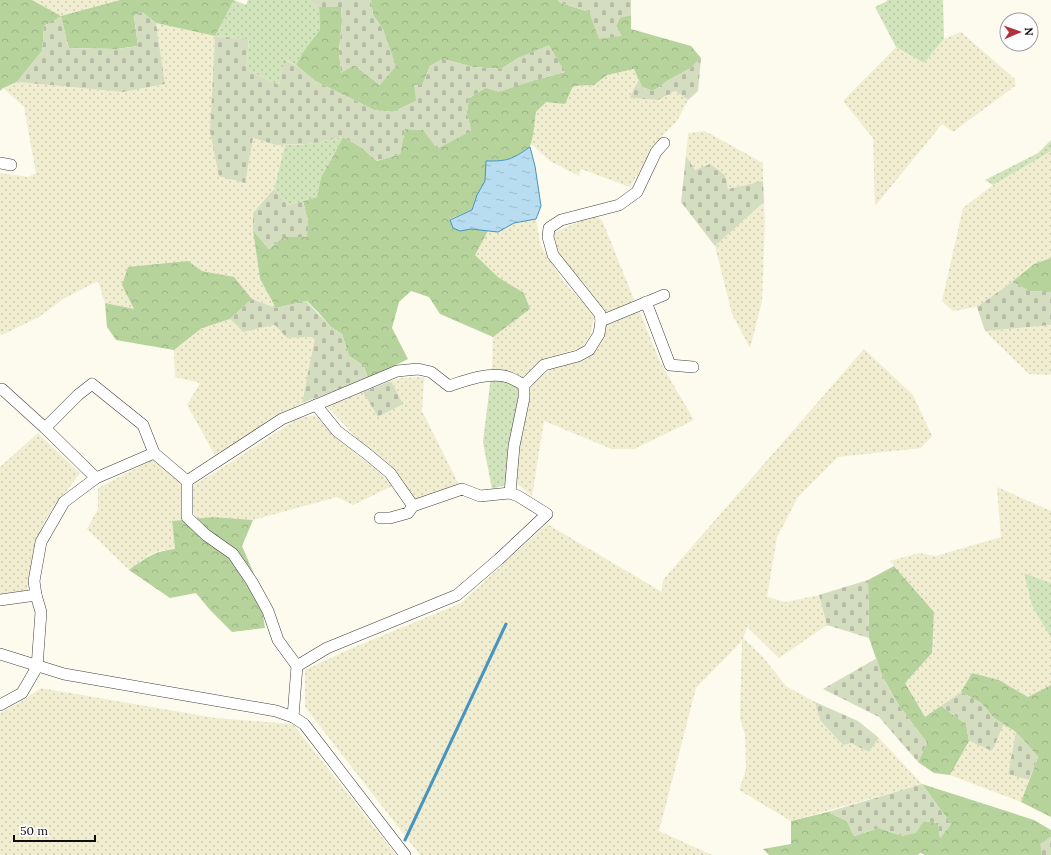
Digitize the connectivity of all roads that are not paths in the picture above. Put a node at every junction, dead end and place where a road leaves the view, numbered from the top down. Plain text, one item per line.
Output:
1 (664, 143) dead end
2 (664, 295) dead end
3 (646, 302) junction
4 (601, 321) junction
5 (693, 367) dead end
6 (524, 385) junction
7 (0, 390) edge
8 (316, 405) junction
9 (45, 428) junction
10 (154, 453) junction
11 (96, 478) junction
12 (187, 481) junction
13 (510, 493) junction
14 (413, 506) junction
15 (380, 518) dead end
16 (36, 595) junction
17 (0, 600) edge
18 (0, 654) edge
19 (297, 666) junction
20 (37, 667) junction
21 (0, 705) edge
22 (293, 717) junction
23 (405, 855) edge

1 - 4 street
2 - 3 street
3 - 4 street
3 - 5 street
4 - 6 street
6 - 8 street
6 - 13 street
7 - 9 street
8 - 12 street
8 - 14 street
9 - 10 street
9 - 11 street
10 - 11 street
10 - 12 street
11 - 16 street
12 - 19 street
13 - 14 street
13 - 19 street
14 - 15 street
16 - 17 street
16 - 20 street
18 - 20 street
19 - 22 street
20 - 21 street
20 - 22 street
22 - 23 street

